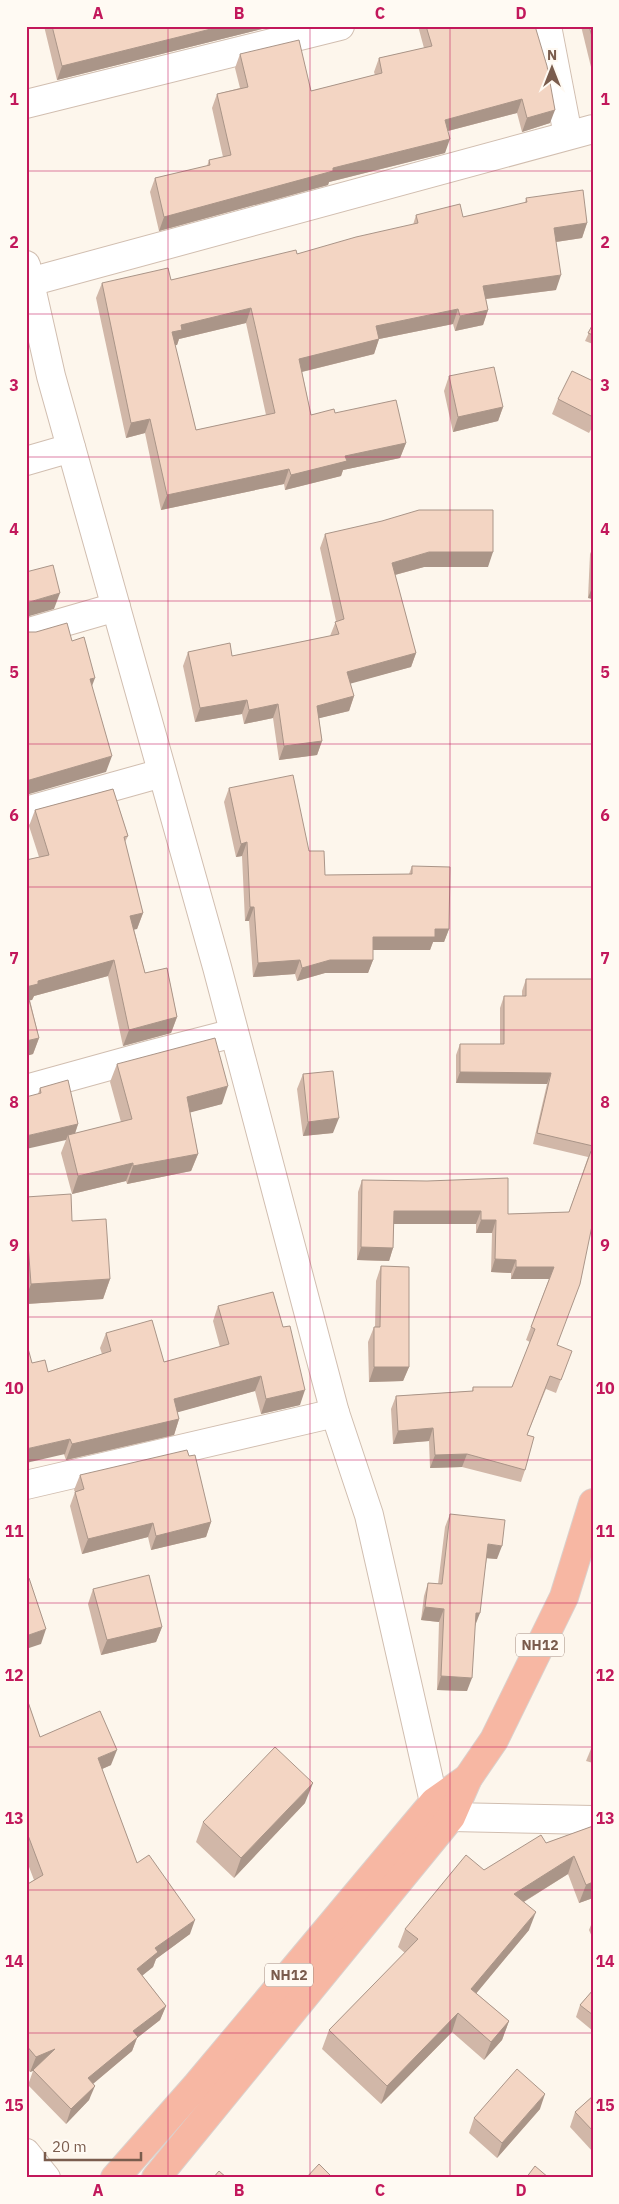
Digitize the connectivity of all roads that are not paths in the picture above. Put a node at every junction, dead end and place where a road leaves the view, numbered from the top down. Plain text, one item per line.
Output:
1 (340, 26) edge
2 (547, 26) edge
3 (26, 104) edge
4 (580, 132) edge
5 (28, 276) edge
6 (71, 448) junction
7 (26, 461) edge
8 (116, 608) junction
9 (26, 633) edge
10 (162, 773) junction
11 (26, 811) edge
12 (234, 1033) junction
13 (26, 1089) edge
14 (335, 1413) junction
15 (26, 1485) edge
16 (593, 1503) edge
17 (442, 1810) junction
18 (593, 1820) edge
19 (26, 2152) edge
20 (46, 2178) edge
21 (115, 2178) edge
22 (156, 2178) edge

1 - 3 street
2 - 4 street
4 - 5 street
5 - 6 street
6 - 7 street
6 - 8 street
8 - 9 street
8 - 10 street
10 - 11 street
10 - 12 street
12 - 13 street
12 - 14 street
14 - 15 street
14 - 17 street
16 - 17 highway, NH12
17 - 18 street
17 - 21 highway, NH12
17 - 22 highway, NH12
19 - 20 street

